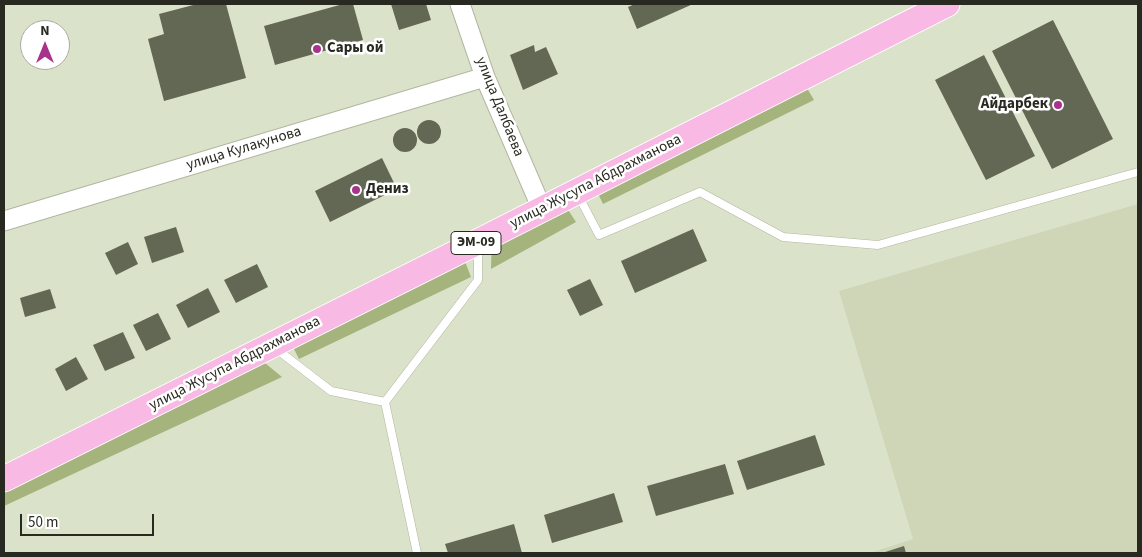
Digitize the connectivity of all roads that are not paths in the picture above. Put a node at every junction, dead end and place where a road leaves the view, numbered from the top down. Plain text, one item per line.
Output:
1 (460, 4) edge
2 (947, 4) edge
3 (485, 77) junction
4 (1138, 172) edge
5 (576, 192) junction
6 (542, 209) junction
7 (4, 221) edge
8 (477, 242) junction
9 (271, 345) junction
10 (385, 402) junction
11 (4, 479) edge
12 (417, 553) edge

1 - 3 street, улица Далбаева
2 - 5 highway, улица Жусупа Абдрахманова / ЭМ-09
3 - 6 street, улица Далбаева
3 - 7 street, улица Кулакунова
4 - 5 lane
5 - 6 highway, улица Жусупа Абдрахманова / ЭМ-09
6 - 8 highway, улица Жусупа Абдрахманова / ЭМ-09
8 - 9 highway, улица Жусупа Абдрахманова / ЭМ-09
8 - 10 lane
9 - 10 lane
9 - 11 highway, улица Жусупа Абдрахманова / ЭМ-09
10 - 12 lane

